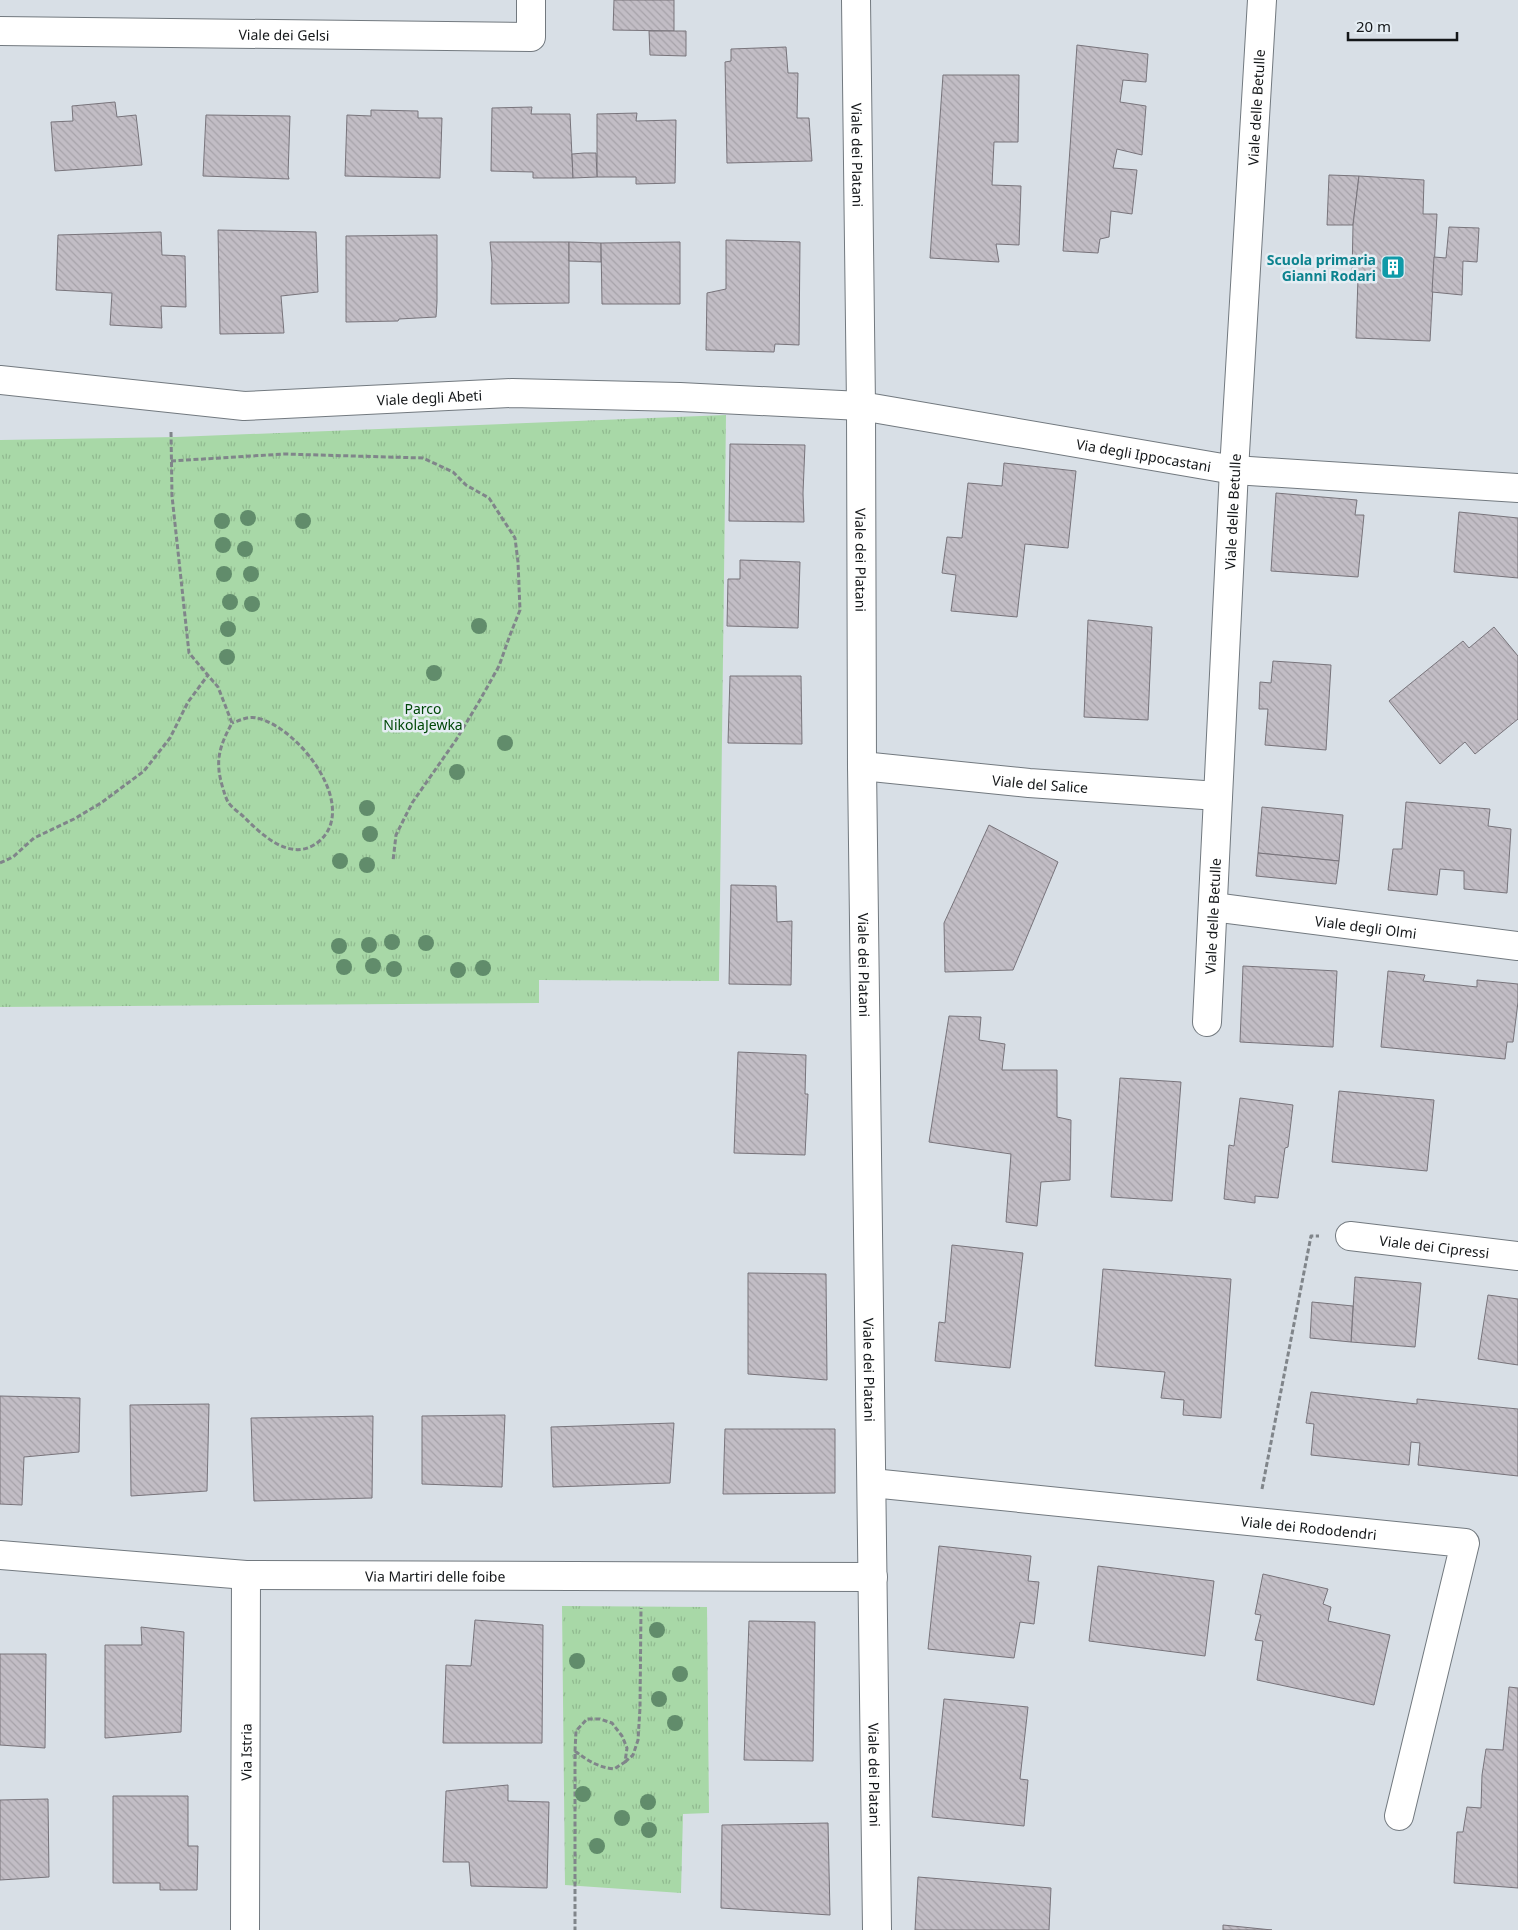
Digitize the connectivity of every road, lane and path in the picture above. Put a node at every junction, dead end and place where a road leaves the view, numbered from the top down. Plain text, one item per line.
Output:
1 (531, 0) edge
2 (856, 0) edge
3 (1262, 0) edge
4 (0, 31) edge
5 (0, 380) edge
6 (171, 398) junction
7 (861, 406) junction
8 (171, 461) junction
9 (1234, 470) junction
10 (1518, 488) edge
11 (208, 675) junction
12 (232, 723) junction
13 (862, 766) junction
14 (1218, 796) junction
15 (393, 861) dead end
16 (0, 863) edge
17 (1213, 907) junction
18 (1518, 946) edge
19 (1207, 1022) dead end
20 (1350, 1236) joint
21 (1518, 1256) edge
22 (872, 1483) junction
23 (1256, 1522) junction
24 (0, 1556) edge
25 (246, 1575) junction
26 (639, 1577) junction
27 (873, 1577) junction
28 (575, 1751) junction
29 (625, 1762) junction
30 (1399, 1816) dead end
31 (245, 1930) edge
32 (575, 1930) edge
33 (877, 1930) edge

1 - 4 street, Viale dei Gelsi
2 - 7 street, Viale dei Platani
3 - 9 street, Viale delle Betulle
5 - 6 street, Viale degli Abeti
6 - 7 street, Viale degli Abeti
6 - 8 path
7 - 9 street, Via degli Ippocastani
7 - 13 street, Viale dei Platani
8 - 11 path
8 - 15 path
9 - 10 street, Via degli Ippocastani
9 - 14 street, Viale delle Betulle
11 - 12 path
11 - 16 path
12 - 12 path
13 - 14 street, Viale del Salice
13 - 22 street, Viale dei Platani
14 - 17 street, Viale delle Betulle
17 - 18 street, Viale degli Olmi
17 - 19 street, Viale delle Betulle
20 - 21 street, Viale dei Cipressi
20 - 23 path
22 - 23 street, Viale dei Rododendri
22 - 27 street, Viale dei Platani
23 - 30 street, Viale dei Rododendri
24 - 25 street, Via Martiri delle foibe
25 - 26 street, Via Martiri delle foibe
25 - 31 street, Via Istria
26 - 27 street, Via Martiri delle foibe
26 - 29 path
27 - 33 street, Viale dei Platani
28 - 29 path
28 - 29 path
28 - 32 path

